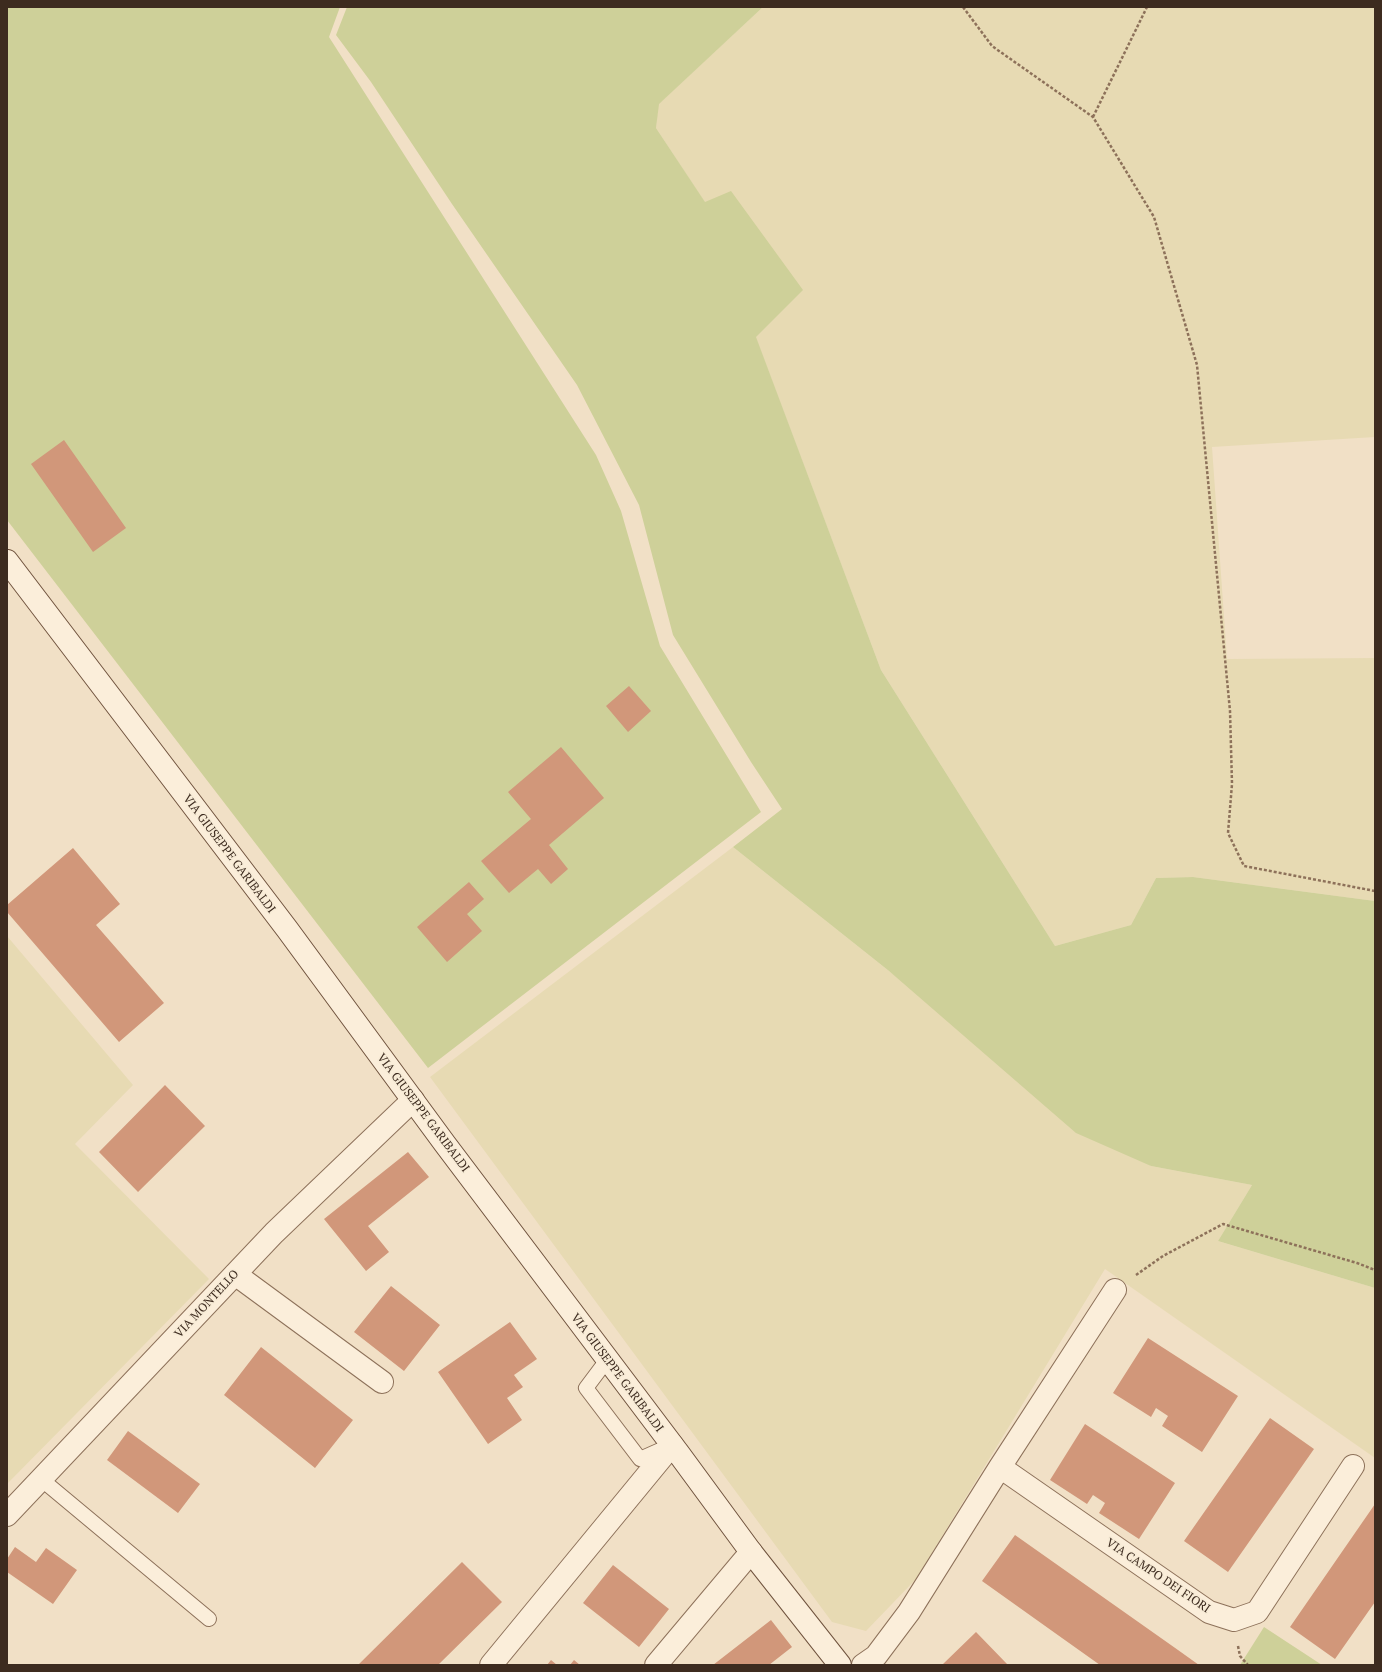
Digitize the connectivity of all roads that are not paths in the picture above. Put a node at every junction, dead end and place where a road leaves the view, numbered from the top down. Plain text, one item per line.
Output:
1 (7, 561) edge
2 (413, 1100) junction
3 (235, 1274) junction
4 (1115, 1290) road end
5 (607, 1360) junction
6 (382, 1382) dead end
7 (672, 1445) junction
8 (1353, 1466) dead end
9 (1000, 1467) junction
10 (41, 1479) junction
11 (7, 1514) edge
12 (751, 1552) junction
13 (209, 1619) dead end
14 (491, 1665) edge
15 (656, 1665) edge
16 (840, 1665) edge
17 (863, 1665) edge

1 - 2 street, VIA GIUSEPPE GARIBALDI
2 - 3 street, VIA MONTELLO
2 - 5 street, VIA GIUSEPPE GARIBALDI
3 - 6 street
3 - 10 street, VIA MONTELLO
4 - 9 street
5 - 7 street, VIA GIUSEPPE GARIBALDI
5 - 7 lane
7 - 12 street, VIA GIUSEPPE GARIBALDI
7 - 14 street
8 - 9 street, VIA CAMPO DEI FIORI
9 - 17 street
10 - 11 street, VIA MONTELLO
10 - 13 lane
12 - 15 street
12 - 16 street, VIA GIUSEPPE GARIBALDI

